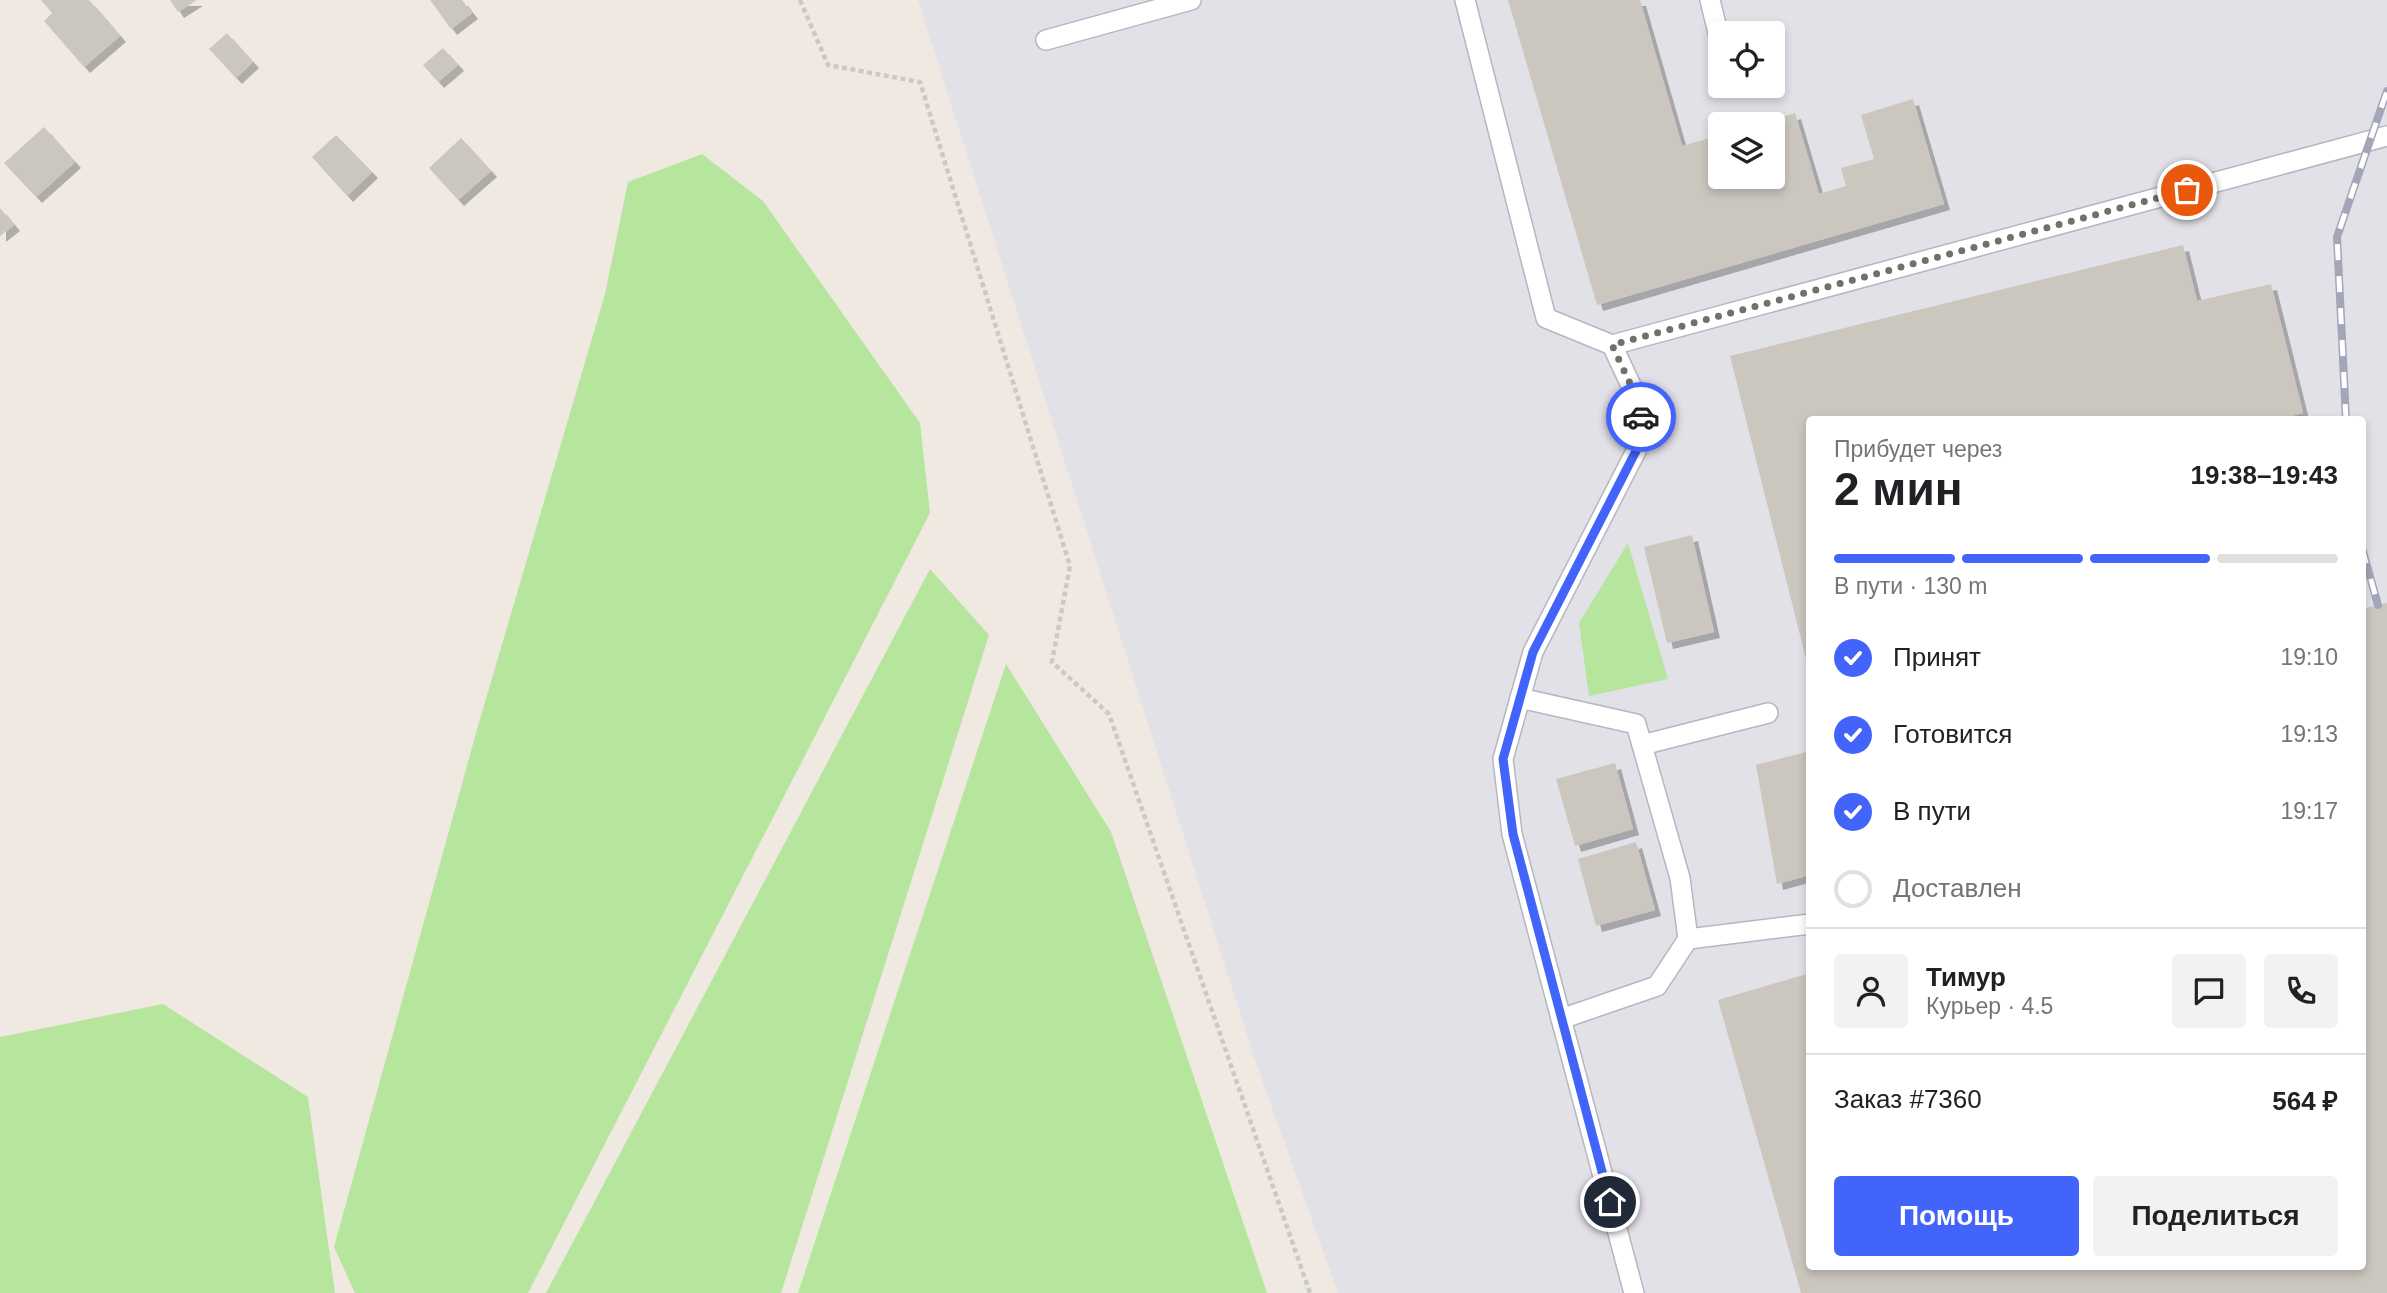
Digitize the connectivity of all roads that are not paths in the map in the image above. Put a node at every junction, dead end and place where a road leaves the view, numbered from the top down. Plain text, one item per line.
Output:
1 (1191, 0) edge
2 (1465, 0) edge
3 (1710, 0) edge
4 (1715, 21) edge
5 (1045, 40) dead end
6 (2387, 136) edge
7 (1612, 345) junction
8 (1520, 698) junction
9 (1768, 713) dead end
10 (1642, 745) junction
11 (1806, 924) edge
12 (1688, 939) junction
13 (1561, 1019) junction
14 (1634, 1293) edge

1 - 5 lane
2 - 7 lane
3 - 4 lane
6 - 7 lane
7 - 8 lane
8 - 10 lane
8 - 13 lane
9 - 10 lane
10 - 12 lane
11 - 12 lane
12 - 13 lane
13 - 14 lane

